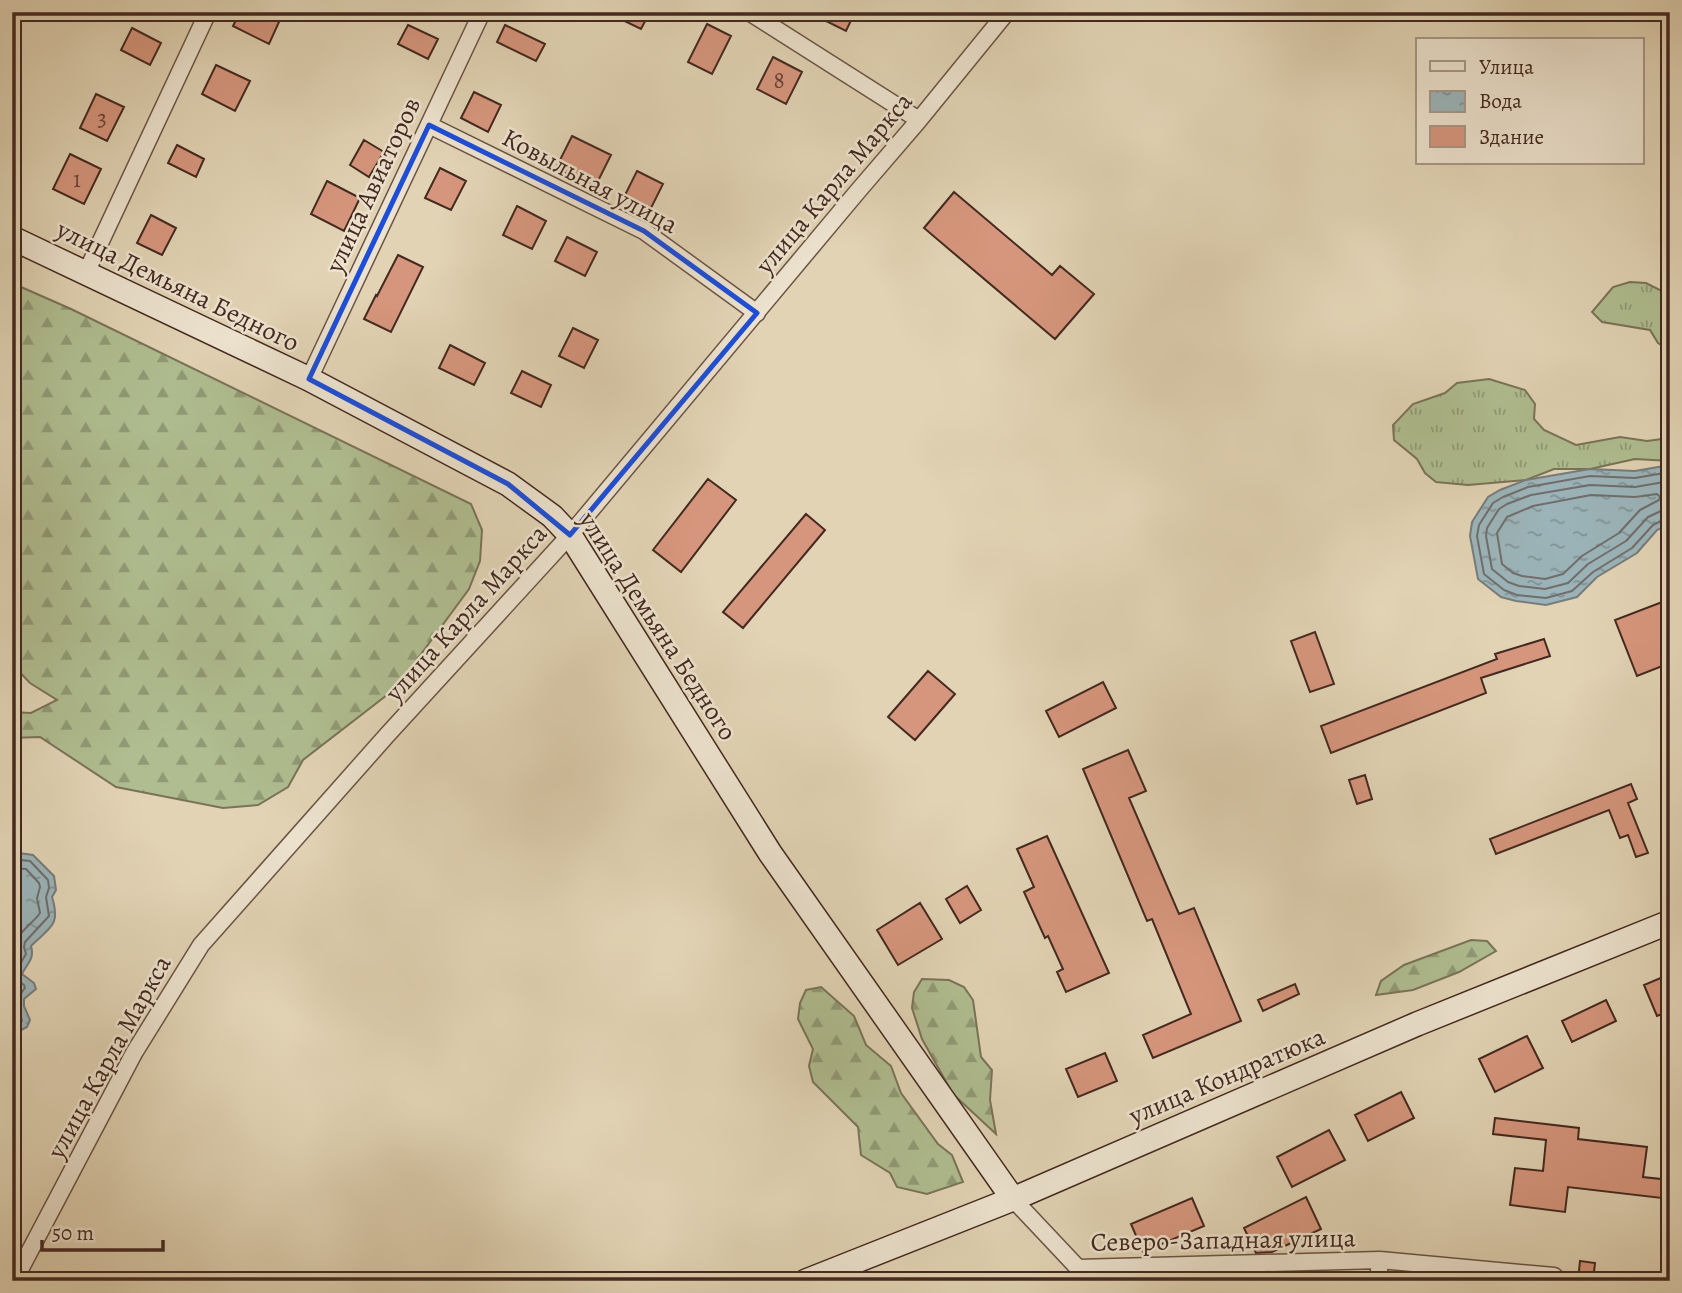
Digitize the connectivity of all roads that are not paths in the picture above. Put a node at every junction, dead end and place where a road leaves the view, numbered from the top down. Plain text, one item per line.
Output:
1 (208, 12) edge
2 (482, 12) edge
3 (749, 12) edge
4 (1007, 12) edge
5 (919, 120) junction
6 (429, 125) junction
7 (12, 238) edge
8 (86, 273) junction
9 (757, 313) junction
10 (309, 379) junction
11 (570, 536) junction
12 (1670, 922) edge
13 (1013, 1199) junction
14 (1380, 1260) junction
15 (14, 1281) edge
16 (806, 1281) edge
17 (1378, 1281) edge
18 (1559, 1281) edge

1 - 8 street
2 - 6 street, улица Авиаторов
3 - 5 street
4 - 5 street, улица Карла Маркса
5 - 9 street, улица Карла Маркса
6 - 9 street, Ковыльная улица
6 - 10 street, улица Авиаторов
7 - 8 street, улица Демьяна Бедного
8 - 10 street, улица Демьяна Бедного
9 - 11 street, улица Карла Маркса
10 - 11 street, улица Демьяна Бедного
11 - 13 street, улица Демьяна Бедного
11 - 15 street, улица Карла Маркса
12 - 13 street, улица Кондратюка
13 - 14 street, Северо-Западная улица
13 - 16 street, улица Кондратюка
14 - 17 street, Северо-Западная улица
14 - 18 street, Северо-Западная улица

